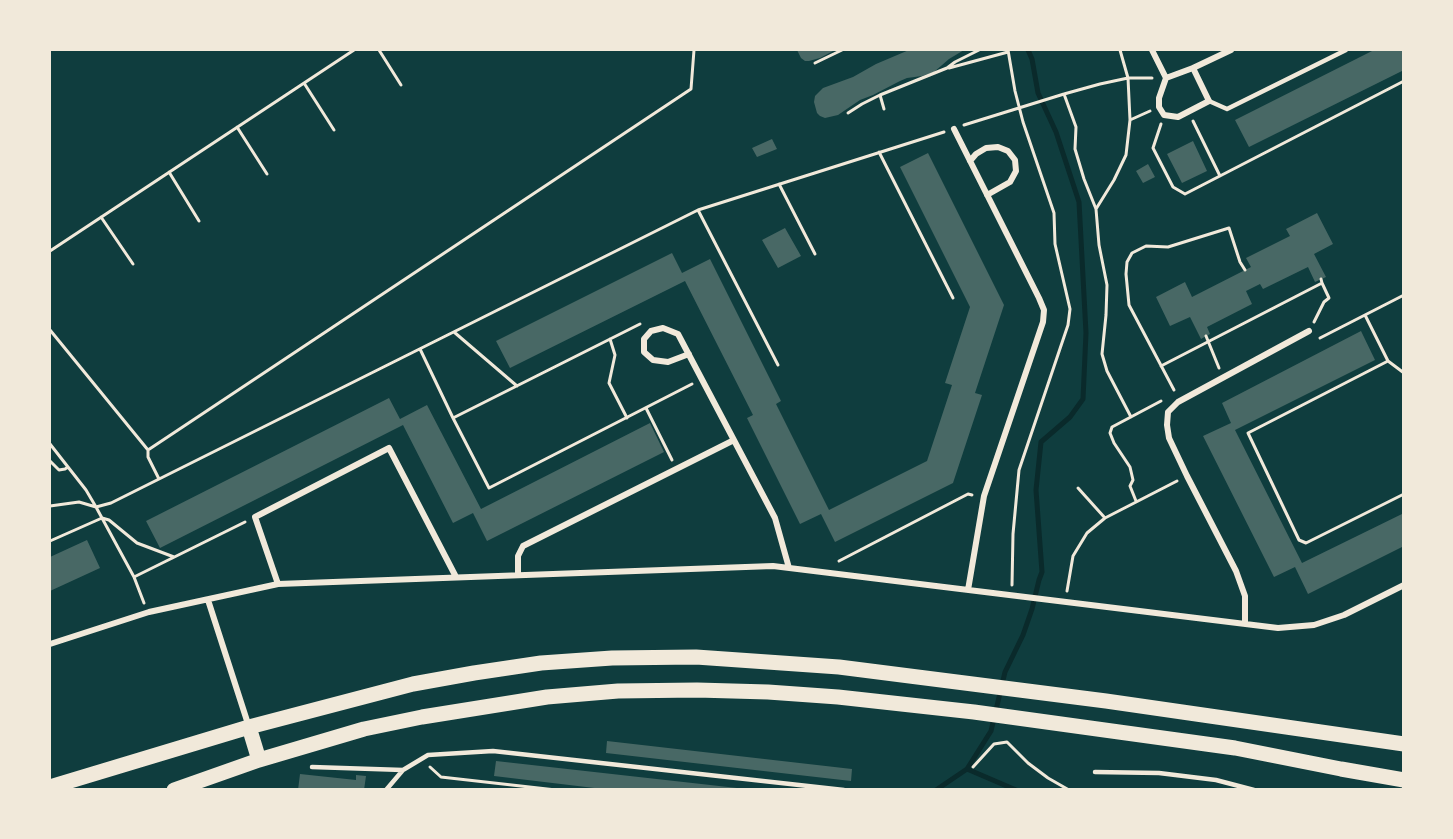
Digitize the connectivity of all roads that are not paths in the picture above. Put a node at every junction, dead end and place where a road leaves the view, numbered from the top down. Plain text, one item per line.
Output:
1 (1152, 50) edge
2 (1231, 50) edge
3 (1346, 50) edge
4 (1193, 68) junction
5 (1166, 78) junction
6 (1209, 101) junction
7 (954, 129) road end
8 (970, 161) junction
9 (987, 195) junction
10 (1309, 331) road end
11 (689, 354) junction
12 (734, 440) junction
13 (789, 568) junction
14 (518, 575) junction
15 (456, 578) junction
16 (278, 584) junction
17 (1404, 585) edge
18 (968, 590) junction
19 (208, 600) junction
20 (1245, 624) junction
21 (50, 644) edge
22 (249, 728) junction
23 (1404, 744) edge
24 (259, 760) junction
25 (312, 767) dead end
26 (403, 770) junction
27 (1095, 772) dead end
28 (1404, 780) edge
29 (50, 787) edge
30 (174, 789) edge
31 (386, 789) edge
32 (844, 789) edge
33 (1254, 789) edge

1 - 5 street
2 - 4 street
3 - 6 lane
4 - 5 street
4 - 6 street
5 - 6 street
7 - 8 street
8 - 9 street
8 - 9 street
9 - 18 street
10 - 20 street
11 - 11 street
11 - 12 street
12 - 13 street
12 - 14 street
13 - 14 street
13 - 18 street
14 - 15 street
15 - 16 street
15 - 16 street
16 - 19 street
17 - 20 street
18 - 20 street
19 - 21 street
19 - 22 street
22 - 23 main road
22 - 24 main road
22 - 29 main road
24 - 28 main road
24 - 30 main road
25 - 26 lane
26 - 31 lane
26 - 32 lane
27 - 33 lane

